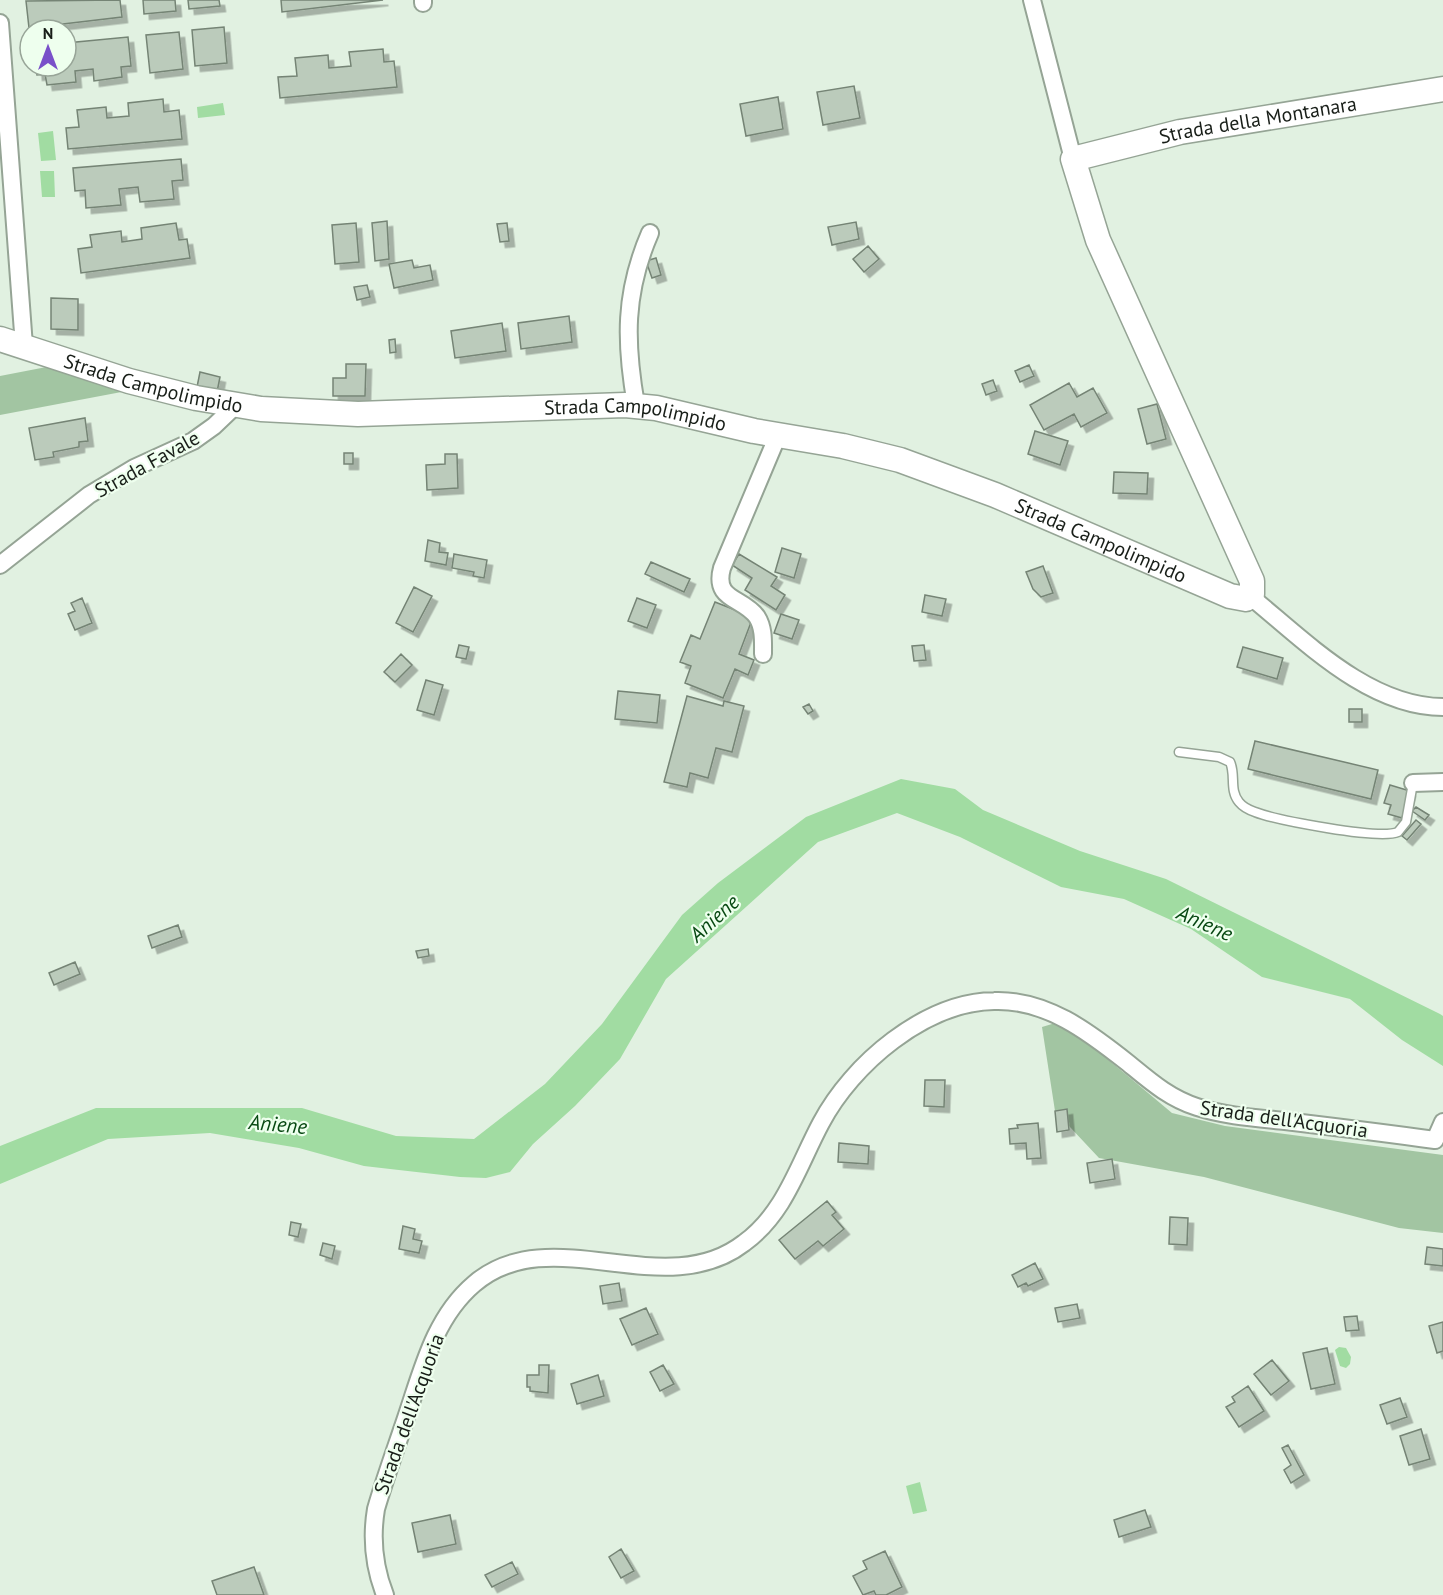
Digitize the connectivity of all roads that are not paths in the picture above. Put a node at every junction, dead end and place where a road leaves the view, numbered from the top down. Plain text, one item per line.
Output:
1 (1032, 0) edge
2 (0, 23) edge
3 (1443, 89) edge
4 (1073, 159) junction
5 (650, 232) dead end
6 (0, 339) edge
7 (24, 346) junction
8 (236, 405) junction
9 (636, 405) junction
10 (777, 435) junction
11 (0, 565) edge
12 (1251, 597) junction
13 (763, 654) dead end
14 (1443, 707) edge
15 (1179, 752) dead end
16 (1443, 782) edge
17 (1413, 783) joint
18 (1443, 1122) edge
19 (1439, 1141) edge
20 (385, 1595) edge

1 - 4 street
2 - 7 street
3 - 4 street, Strada della Montanara
4 - 12 street
5 - 9 street
6 - 7 street, Strada Campolimpido
7 - 8 street, Strada Campolimpido
8 - 9 street, Strada Campolimpido
8 - 11 street, Strada Favale
9 - 10 street, Strada Campolimpido
10 - 12 street, Strada Campolimpido
10 - 13 street
12 - 14 street
15 - 17 lane
16 - 17 street
18 - 19 street
19 - 20 street, Strada dell'Acquoria

